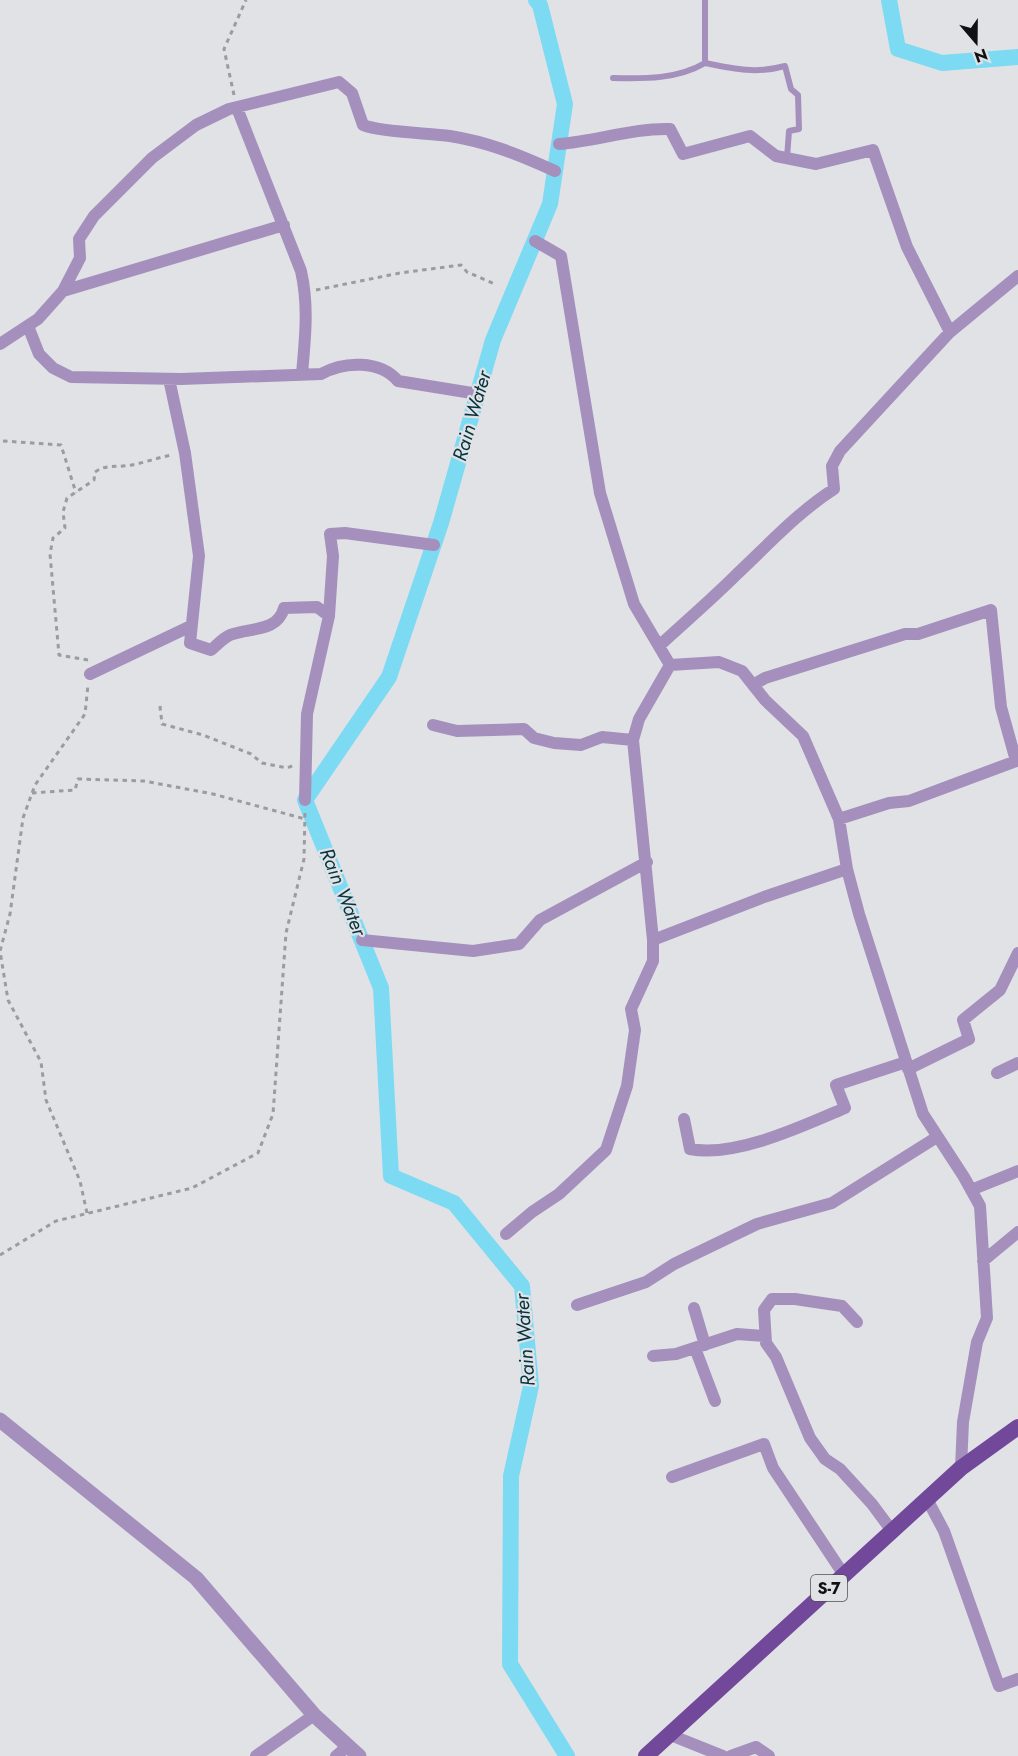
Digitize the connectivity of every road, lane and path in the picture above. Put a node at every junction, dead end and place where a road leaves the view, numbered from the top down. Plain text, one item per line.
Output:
1 (246, 0) edge
2 (705, 0) edge
3 (705, 63) junction
4 (613, 78) dead end
5 (237, 108) junction
6 (559, 144) dead end
7 (787, 158) junction
8 (555, 171) dead end
9 (284, 225) junction
10 (535, 241) dead end
11 (1018, 276) edge
12 (495, 284) dead end
13 (63, 291) junction
14 (306, 292) junction
15 (28, 326) junction
16 (950, 332) junction
17 (0, 344) edge
18 (302, 374) junction
19 (169, 378) junction
20 (478, 394) dead end
21 (3, 441) dead end
22 (185, 453) junction
23 (76, 493) junction
24 (434, 545) dead end
25 (329, 616) junction
26 (191, 626) junction
27 (659, 646) junction
28 (670, 665) junction
29 (90, 674) junction
30 (753, 685) junction
31 (160, 706) dead end
32 (433, 725) dead end
33 (633, 740) junction
34 (306, 759) junction
35 (32, 793) junction
36 (306, 800) joint
37 (305, 819) junction
38 (839, 819) junction
39 (647, 862) junction
40 (847, 869) junction
41 (362, 940) dead end
42 (653, 940) junction
43 (1018, 953) edge
44 (1018, 1063) edge
45 (907, 1066) junction
46 (997, 1073) dead end
47 (684, 1119) dead end
48 (937, 1137) junction
49 (1018, 1171) edge
50 (971, 1190) junction
51 (87, 1212) junction
52 (1018, 1232) edge
53 (506, 1234) dead end
54 (0, 1254) edge
55 (983, 1261) junction
56 (577, 1305) dead end
57 (694, 1308) dead end
58 (857, 1322) dead end
59 (765, 1336) junction
60 (700, 1347) junction
61 (653, 1356) dead end
62 (715, 1401) dead end
63 (0, 1420) edge
64 (1018, 1427) edge
65 (961, 1468) junction
66 (672, 1477) dead end
67 (927, 1499) junction
68 (892, 1532) junction
69 (844, 1575) junction
70 (1018, 1679) edge
71 (314, 1715) junction
72 (668, 1734) junction
73 (347, 1753) edge
74 (256, 1756) edge
75 (646, 1756) edge
76 (723, 1756) edge
77 (731, 1756) edge
78 (769, 1756) edge

1 - 5 path
2 - 3 lane
3 - 4 lane
3 - 7 lane
5 - 8 street
5 - 9 street
5 - 13 street
6 - 7 street
7 - 16 street
9 - 13 street
9 - 14 street
10 - 27 street
11 - 16 street
12 - 14 path
13 - 15 street
14 - 18 street
15 - 17 street
15 - 19 street
16 - 27 street
18 - 19 street
18 - 20 street
19 - 22 street
21 - 23 path
22 - 23 path
22 - 26 street
23 - 29 path
24 - 25 street
25 - 26 street
25 - 34 street
26 - 29 street
27 - 28 street
28 - 30 street
28 - 33 street
29 - 35 path
30 - 38 street
30 - 38 street
31 - 34 path
32 - 33 street
33 - 39 street
34 - 36 street
35 - 37 path
35 - 51 path
36 - 37 path
37 - 51 path
38 - 40 street
39 - 41 street
39 - 42 street
40 - 42 street
40 - 45 street
42 - 53 street
43 - 45 street
44 - 46 street
45 - 47 street
45 - 48 street
48 - 50 street
48 - 56 street
49 - 50 street
50 - 55 street
51 - 54 path
52 - 55 street
55 - 65 street
57 - 60 street
58 - 59 street
59 - 60 street
59 - 68 street
60 - 61 street
60 - 62 street
63 - 71 street
64 - 65 main road, S-7
65 - 67 main road, S-7
66 - 69 street
67 - 68 main road, S-7
67 - 70 street
68 - 69 main road, S-7
69 - 72 main road, S-7
71 - 73 street
71 - 74 street
72 - 75 main road, S-7
72 - 76 street
77 - 78 street

